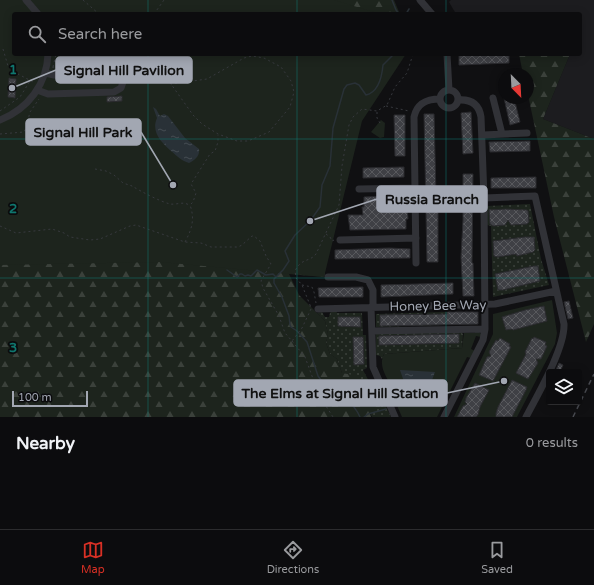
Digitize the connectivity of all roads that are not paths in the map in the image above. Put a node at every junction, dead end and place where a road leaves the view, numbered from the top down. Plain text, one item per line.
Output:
1 (26, 0) edge
2 (420, 0) edge
3 (36, 12) edge
4 (430, 12) edge
5 (48, 56) edge
6 (447, 56) edge
7 (45, 73) junction
8 (39, 88) junction
9 (449, 90) junction
10 (493, 98) dead end
11 (440, 99) junction
12 (458, 100) junction
13 (0, 120) edge
14 (526, 133) dead end
15 (502, 134) junction
16 (483, 135) junction
17 (415, 188) junction
18 (359, 189) dead end
19 (484, 198) junction
20 (416, 238) junction
21 (340, 240) road end
22 (416, 263) dead end
23 (328, 277) dead end
24 (556, 290) junction
25 (484, 305) junction
26 (317, 306) road end
27 (372, 307) junction
28 (485, 329) junction
29 (372, 330) junction
30 (395, 417) edge
31 (444, 417) edge
32 (526, 417) edge

1 - 3 street
2 - 4 street
5 - 7 street
6 - 9 street
7 - 8 street
7 - 8 street
8 - 13 street
9 - 11 street
9 - 12 street
10 - 15 street
11 - 12 street
11 - 17 street
12 - 16 street
14 - 15 street
15 - 16 street
16 - 19 street
17 - 18 street
17 - 20 street
19 - 24 street
19 - 25 street
20 - 21 street
20 - 22 street
23 - 27 street
24 - 25 street, Honey Bee Way
24 - 32 street
25 - 27 street, Honey Bee Way
25 - 28 street
26 - 27 street, Honey Bee Way
27 - 29 street
28 - 29 street
28 - 31 street
29 - 30 street

